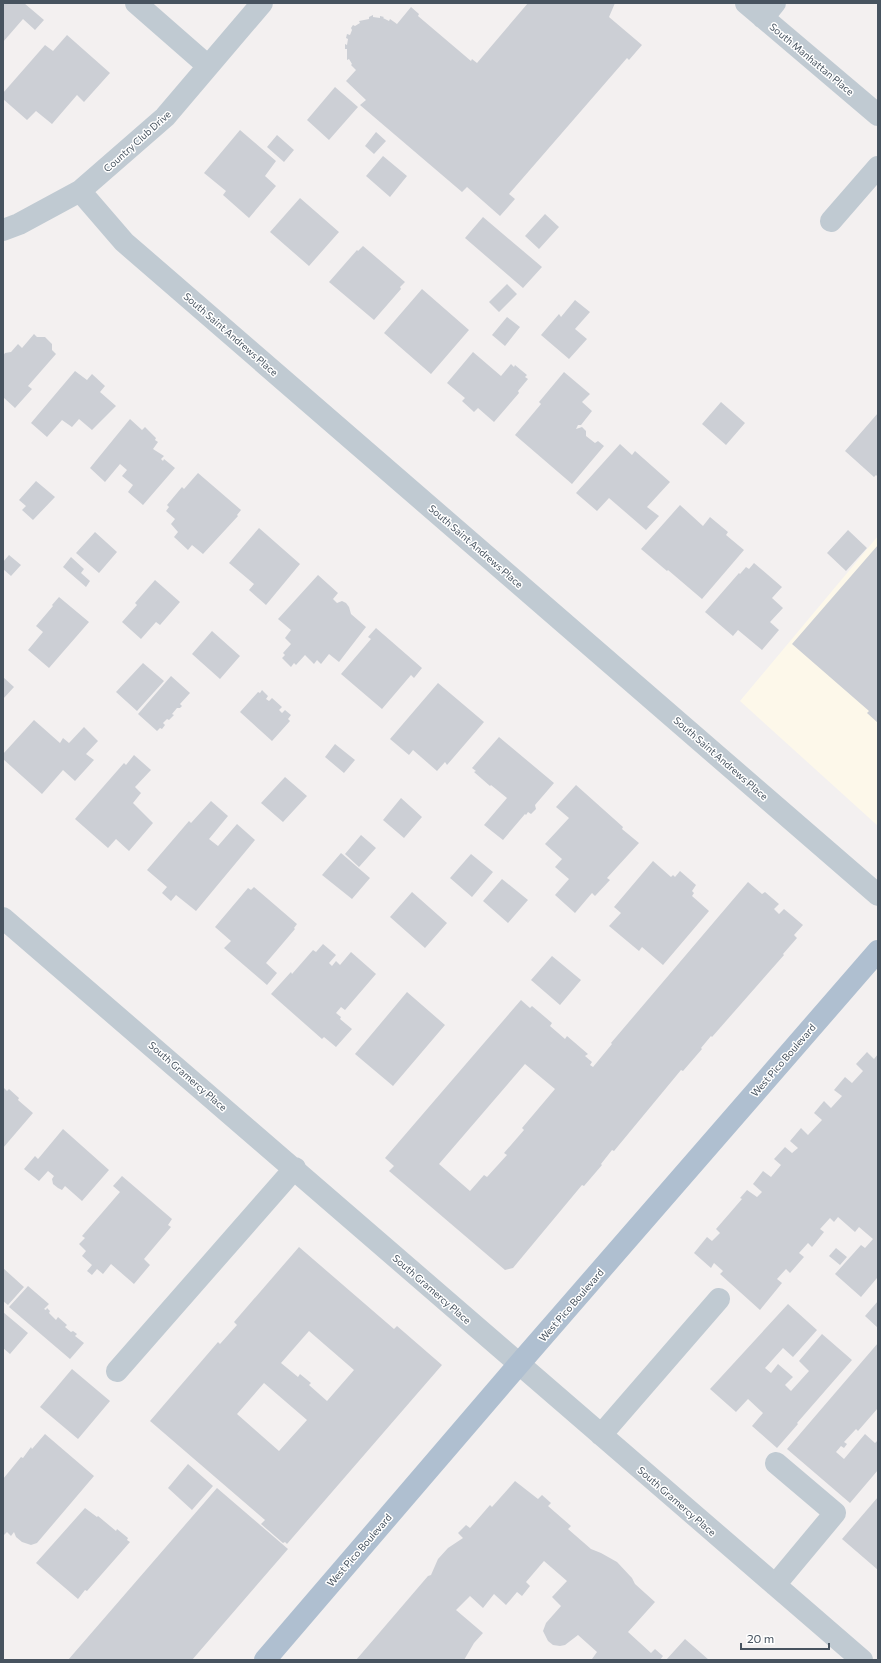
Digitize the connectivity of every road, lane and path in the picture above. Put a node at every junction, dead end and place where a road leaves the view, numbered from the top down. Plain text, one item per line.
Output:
1 (136, 3) edge
2 (262, 3) edge
3 (746, 3) edge
4 (769, 11) edge
5 (208, 66) junction
6 (878, 115) edge
7 (878, 166) edge
8 (80, 191) junction
9 (831, 221) dead end
10 (3, 230) edge
11 (878, 895) edge
12 (3, 918) edge
13 (878, 951) edge
14 (295, 1168) junction
15 (719, 1299) dead end
16 (519, 1364) junction
17 (116, 1371) dead end
18 (601, 1435) junction
19 (776, 1463) dead end
20 (775, 1585) junction
21 (265, 1660) edge
22 (862, 1660) edge

1 - 5 street
2 - 5 street, Country Club Drive
3 - 4 street, South Manhattan Place
4 - 6 street, South Manhattan Place
5 - 8 street, Country Club Drive
7 - 9 street
8 - 10 street, Country Club Drive
8 - 11 street, South Saint Andrews Place
12 - 14 street, South Gramercy Place
13 - 16 main road, West Pico Boulevard
14 - 16 street, South Gramercy Place
14 - 17 street
15 - 18 street
16 - 18 street, South Gramercy Place
16 - 21 main road, West Pico Boulevard
18 - 20 street, South Gramercy Place
19 - 20 street
20 - 22 street, South Gramercy Place

